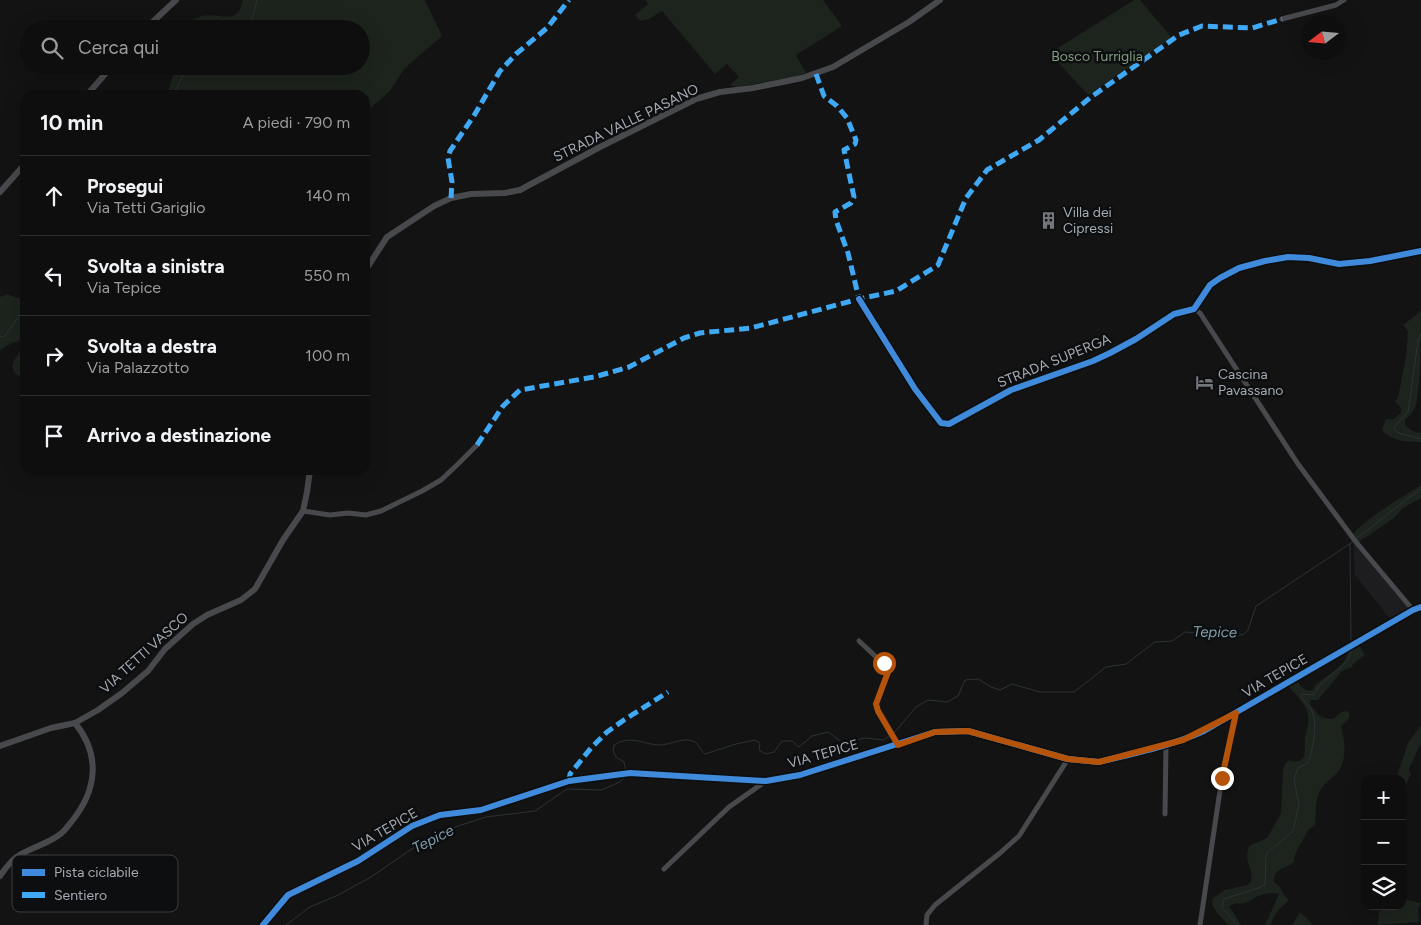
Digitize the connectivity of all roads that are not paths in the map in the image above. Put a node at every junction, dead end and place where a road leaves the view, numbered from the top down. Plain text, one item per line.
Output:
1 (176, 0) edge
2 (940, 0) edge
3 (1344, 0) edge
4 (155, 20) edge
5 (1282, 20) dead end
6 (104, 75) edge
7 (91, 90) edge
8 (20, 170) edge
9 (0, 192) edge
10 (1421, 251) edge
11 (370, 263) edge
12 (859, 300) dead end
13 (1194, 309) junction
14 (477, 445) dead end
15 (309, 475) edge
16 (303, 512) junction
17 (1421, 608) edge
18 (1413, 610) junction
19 (858, 641) dead end
20 (1236, 713) junction
21 (75, 723) junction
22 (898, 745) junction
23 (1166, 745) junction
24 (0, 746) edge
25 (1068, 759) junction
26 (766, 781) junction
27 (1165, 814) dead end
28 (20, 855) edge
29 (12, 861) edge
30 (664, 869) dead end
31 (0, 876) edge
32 (262, 925) edge
33 (926, 925) edge
34 (1200, 925) edge

1 - 4 street
2 - 11 street, STRADA VALLE PASANO
3 - 5 street
6 - 7 street
8 - 9 street
10 - 13 street
12 - 13 street, STRADA SUPERGA
13 - 18 street
14 - 16 street
15 - 16 street
16 - 21 street, VIA TETTI VASCO
17 - 18 street, VIA TEPICE
18 - 20 street, VIA TEPICE
19 - 22 street
20 - 23 street, VIA TEPICE
20 - 34 street
21 - 24 street, VIA TETTI VASCO
21 - 28 street
22 - 25 street, VIA TEPICE
22 - 26 street, VIA TEPICE
23 - 25 street, VIA TEPICE
23 - 27 street
25 - 33 street
26 - 30 street
26 - 32 street, VIA TEPICE
29 - 31 street

